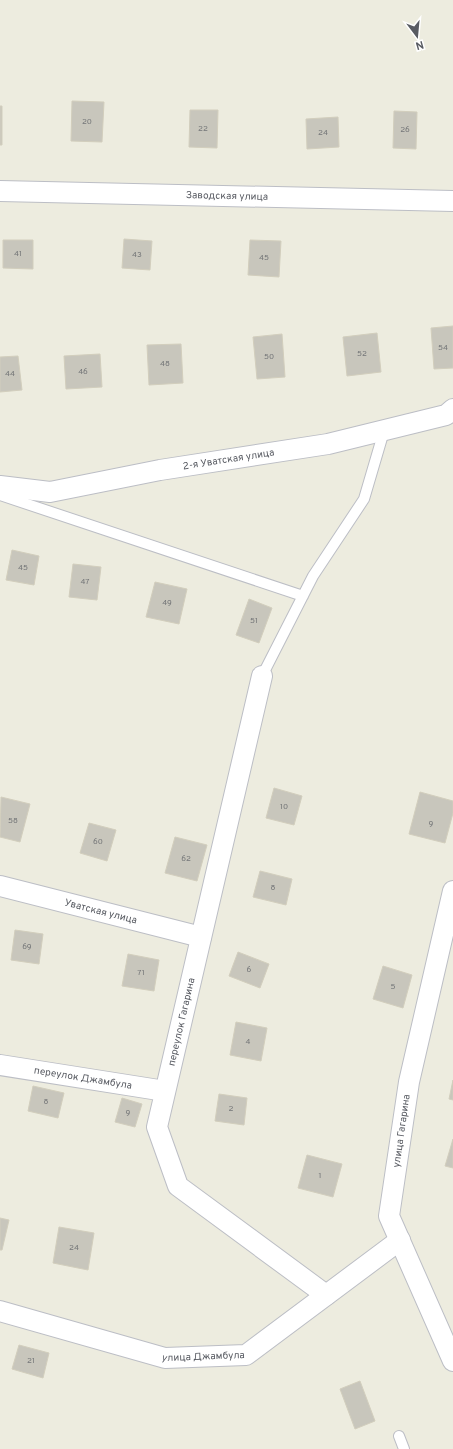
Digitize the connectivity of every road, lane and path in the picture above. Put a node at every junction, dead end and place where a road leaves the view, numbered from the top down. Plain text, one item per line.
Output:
1 (0, 191) edge
2 (453, 201) edge
3 (453, 409) edge
4 (384, 431) junction
5 (0, 486) edge
6 (0, 495) edge
7 (303, 596) junction
8 (262, 676) joint
9 (0, 886) edge
10 (453, 891) edge
11 (201, 937) junction
12 (0, 1065) edge
13 (165, 1091) junction
14 (400, 1240) junction
15 (326, 1295) junction
16 (0, 1311) edge
17 (453, 1361) edge
18 (399, 1436) dead end
19 (404, 1449) edge

1 - 2 street, Заводская улица
3 - 4 street, 2-я Уватская улица
4 - 5 street, 2-я Уватская улица
4 - 7 lane
6 - 7 lane
7 - 8 lane
8 - 11 street, переулок Гагарина
9 - 11 street, Уватская улица
10 - 14 street, улица Гагарина
11 - 13 street, переулок Гагарина
12 - 13 street, переулок Джамбула
13 - 15 street, переулок Гагарина
14 - 15 street, улица Джамбула
14 - 17 street, улица Гагарина
15 - 16 street, улица Джамбула
18 - 19 lane

